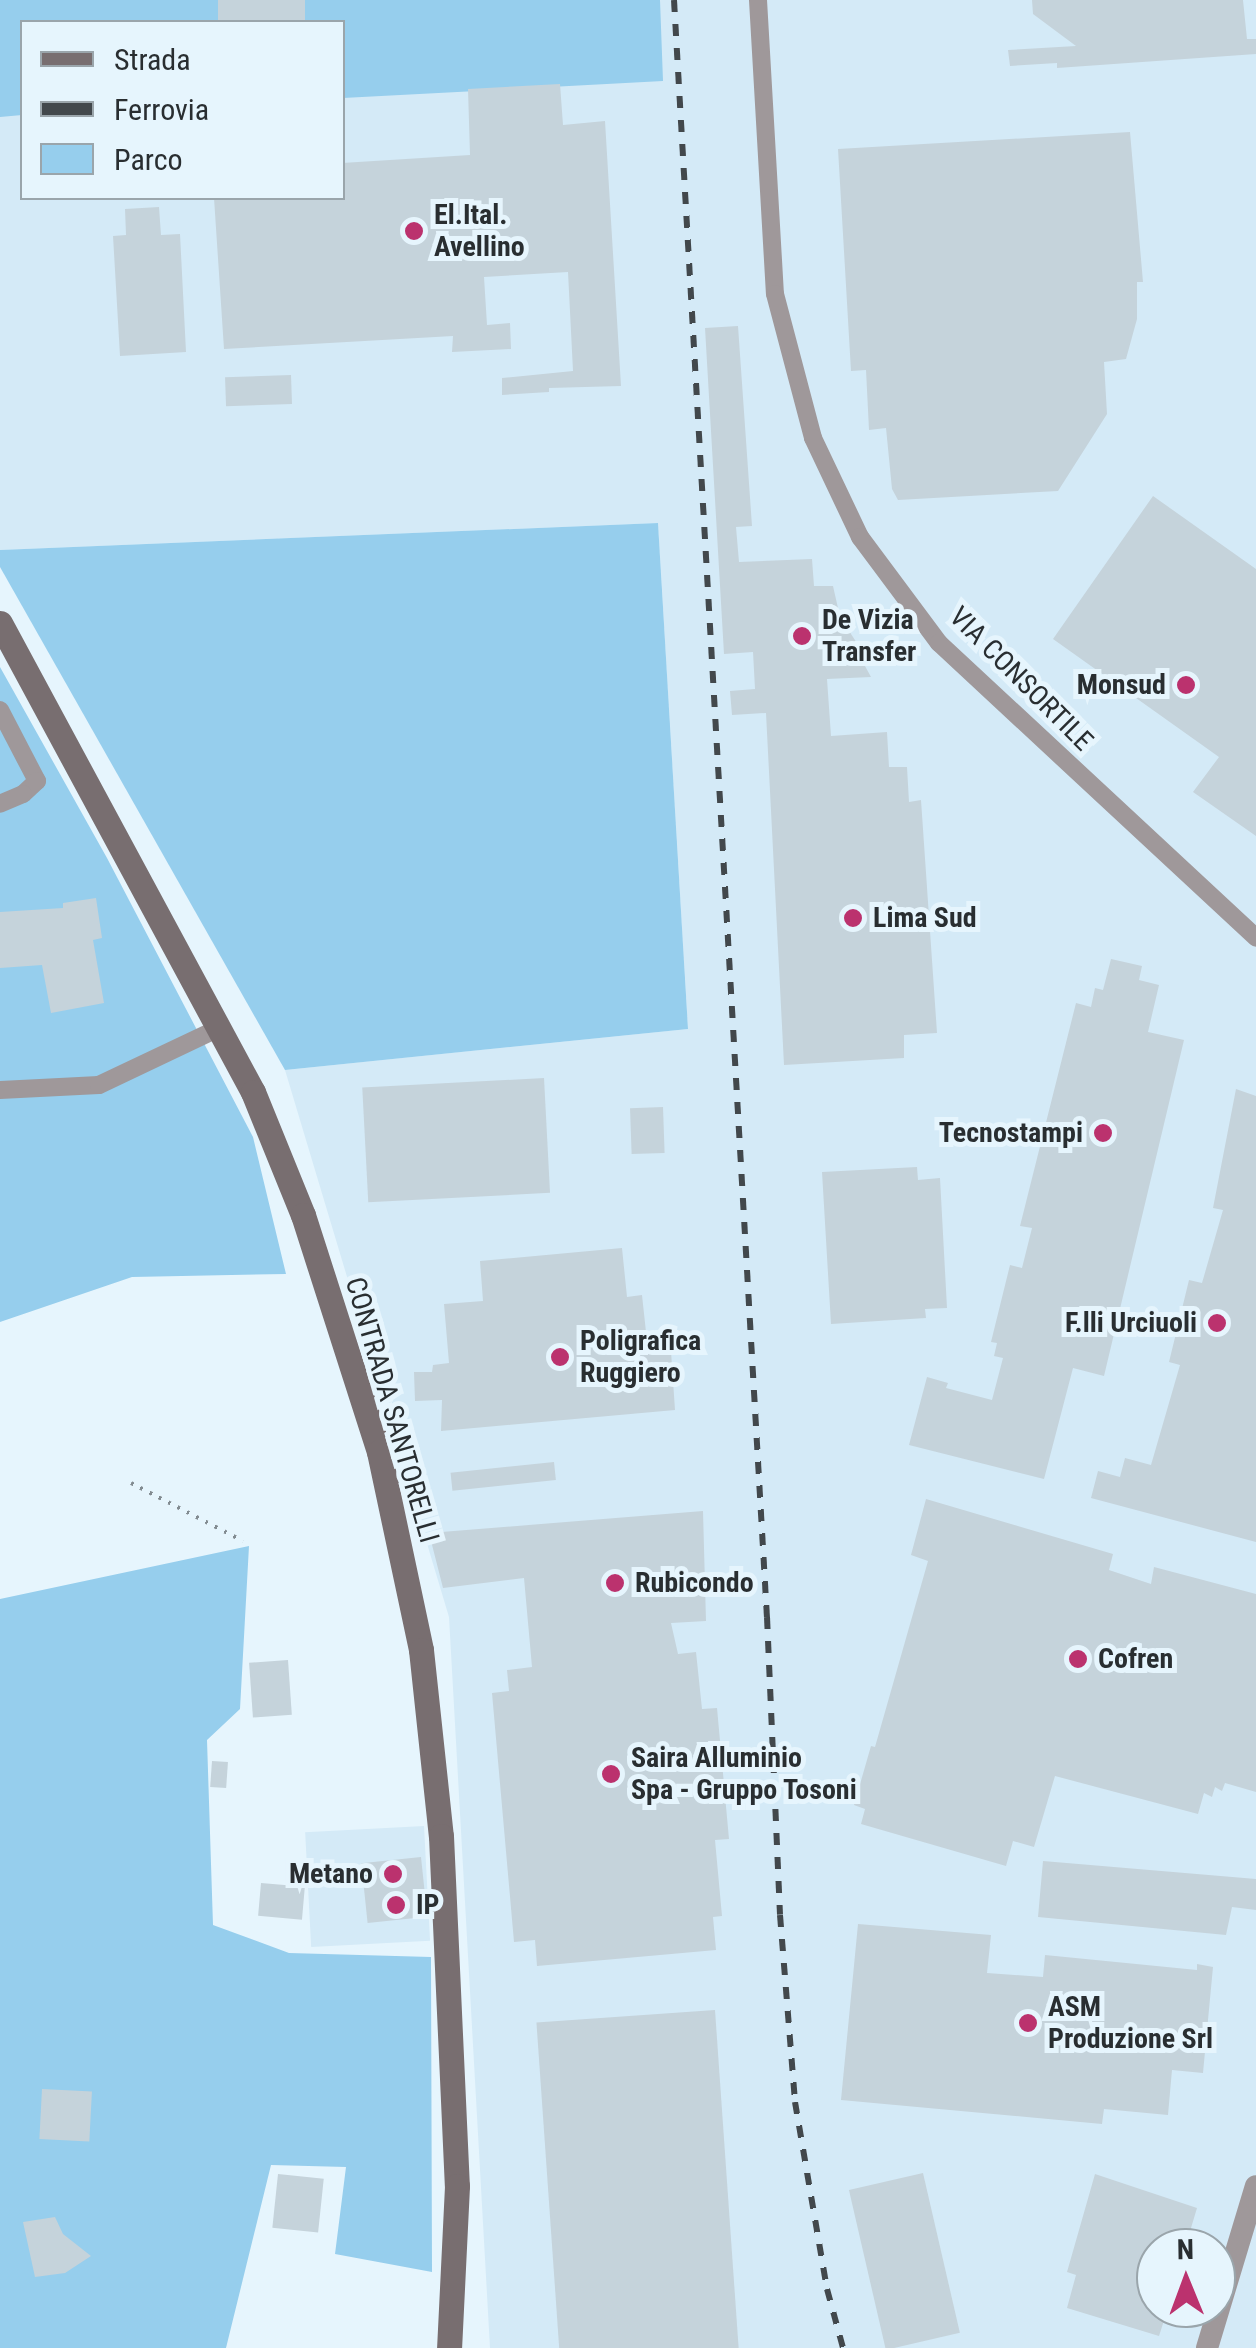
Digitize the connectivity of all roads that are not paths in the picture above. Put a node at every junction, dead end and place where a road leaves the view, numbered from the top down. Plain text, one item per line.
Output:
1 (758, 0) edge
2 (0, 623) edge
3 (0, 710) edge
4 (0, 804) edge
5 (1256, 938) edge
6 (222, 1027) junction
7 (0, 1090) edge
8 (1256, 2186) edge
9 (450, 2348) edge
10 (1206, 2348) edge

1 - 5 street, VIA CONSORTILE
2 - 6 main road, CONTRADA SANTORELLI
3 - 4 street
6 - 7 street
6 - 9 main road, CONTRADA SANTORELLI
8 - 10 street

